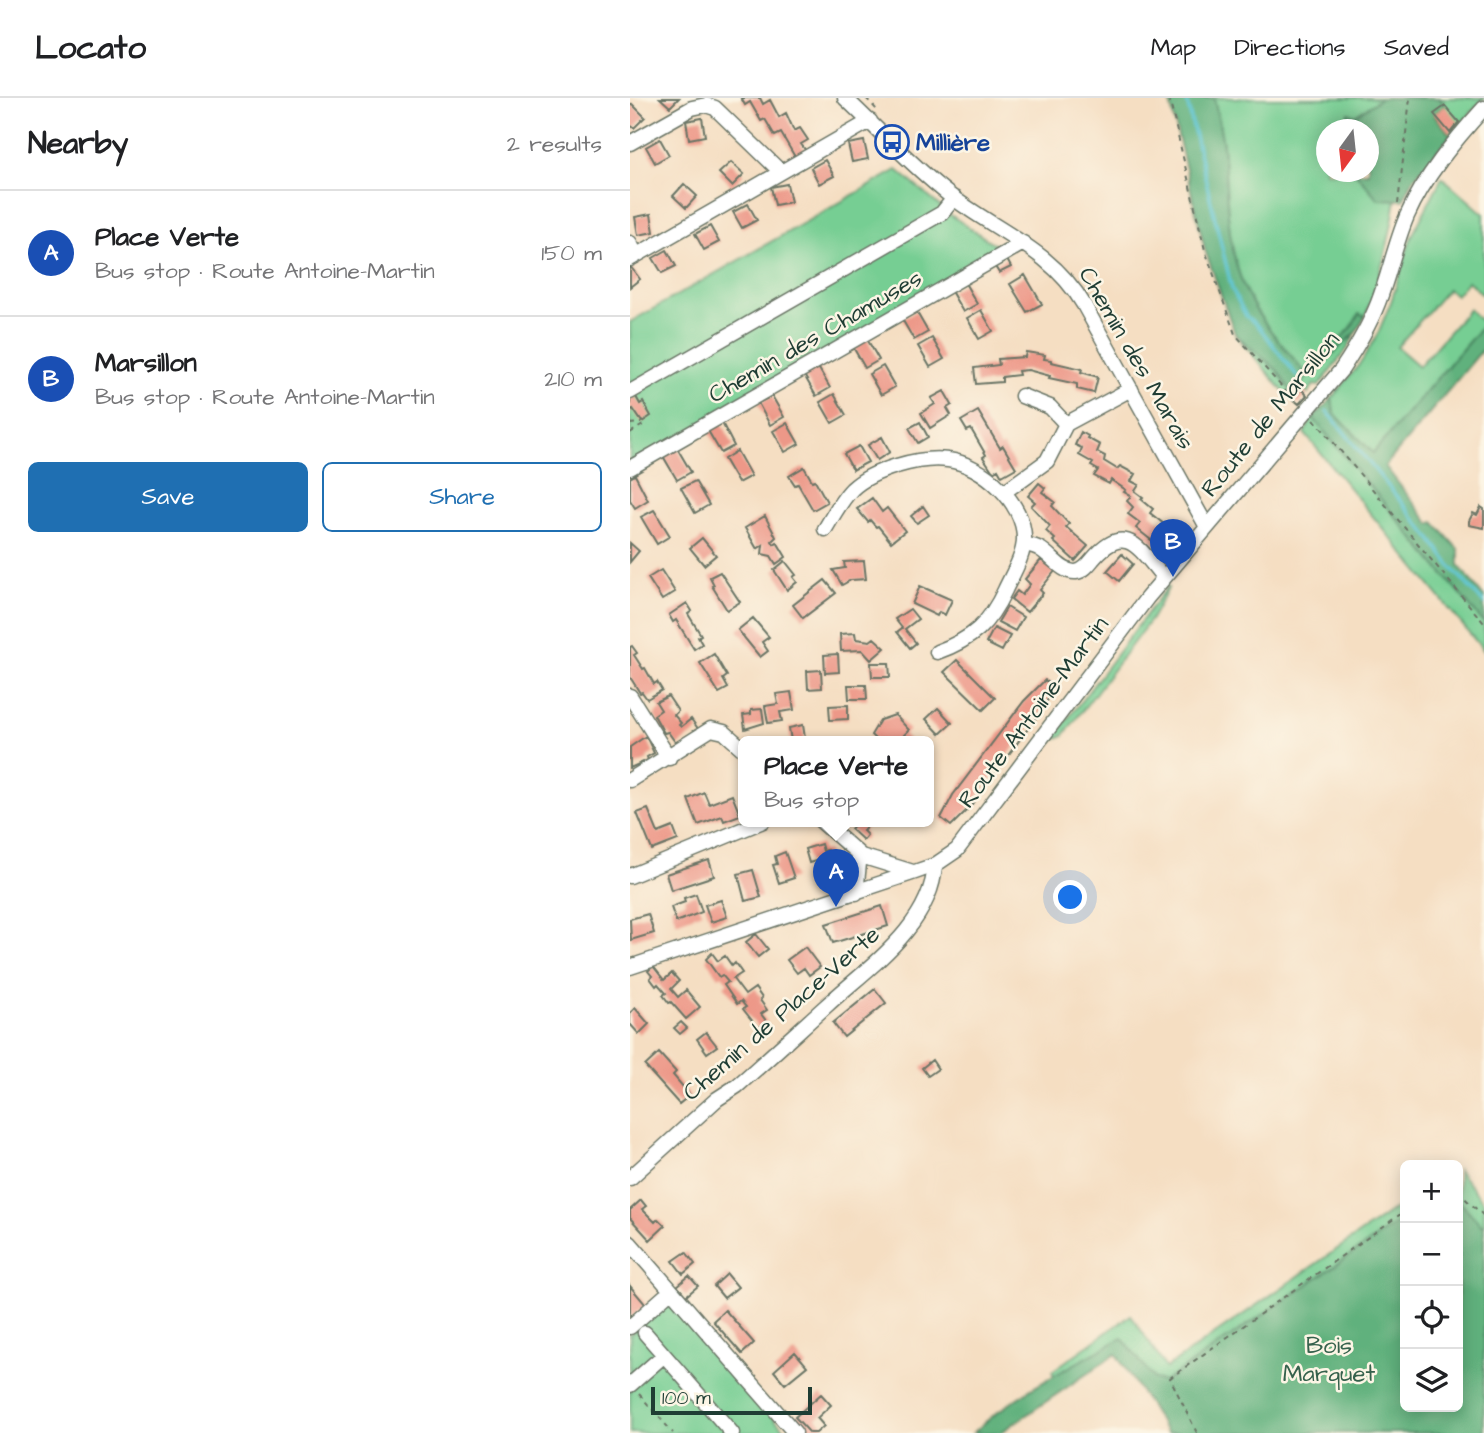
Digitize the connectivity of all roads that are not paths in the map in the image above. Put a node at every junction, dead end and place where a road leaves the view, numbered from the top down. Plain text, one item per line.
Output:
1 (845, 98) edge
2 (1484, 108) edge
3 (870, 121) junction
4 (630, 143) edge
5 (781, 172) junction
6 (954, 198) junction
7 (1023, 243) junction
8 (632, 252) edge
9 (1131, 389) junction
10 (630, 393) edge
11 (1022, 396) dead end
12 (1066, 424) junction
13 (630, 468) edge
14 (1004, 492) junction
15 (1207, 527) junction
16 (825, 529) dead end
17 (1024, 544) junction
18 (1164, 578) junction
19 (937, 652) dead end
20 (630, 696) edge
21 (738, 745) edge
22 (669, 758) junction
23 (630, 780) edge
24 (748, 827) edge
25 (828, 827) edge
26 (857, 853) junction
27 (935, 865) junction
28 (915, 872) junction
29 (630, 876) edge
30 (856, 893) junction
31 (630, 967) edge
32 (633, 1170) edge
33 (630, 1243) edge
34 (665, 1296) dead end
35 (630, 1327) edge
36 (645, 1333) dead end
37 (663, 1356) junction
38 (630, 1385) edge
39 (732, 1433) edge
40 (795, 1433) edge

1 - 3 street, Chemin des Marais
2 - 15 street, Route de Marsillon
3 - 5 street
3 - 6 street, Chemin des Marais
4 - 5 street
5 - 8 street
6 - 7 street, Chemin des Marais
6 - 10 street
7 - 9 street, Chemin des Marais
7 - 13 street, Chemin des Chamuses
9 - 12 street
9 - 15 street, Chemin des Marais
11 - 12 street
12 - 14 street
14 - 16 street
14 - 17 street
15 - 18 street, Route Antoine-Martin
17 - 18 street
17 - 19 street
18 - 27 street, Route Antoine-Martin
20 - 22 street
21 - 22 street
22 - 23 street
24 - 29 street
25 - 26 street
26 - 28 street
26 - 30 street
27 - 28 street, Route Antoine-Martin
27 - 32 street, Chemin de Place-Verte
28 - 30 street, Route Antoine-Martin
30 - 31 street, Route Antoine-Martin
33 - 40 street
34 - 35 street
36 - 37 street
37 - 38 street
37 - 39 street

